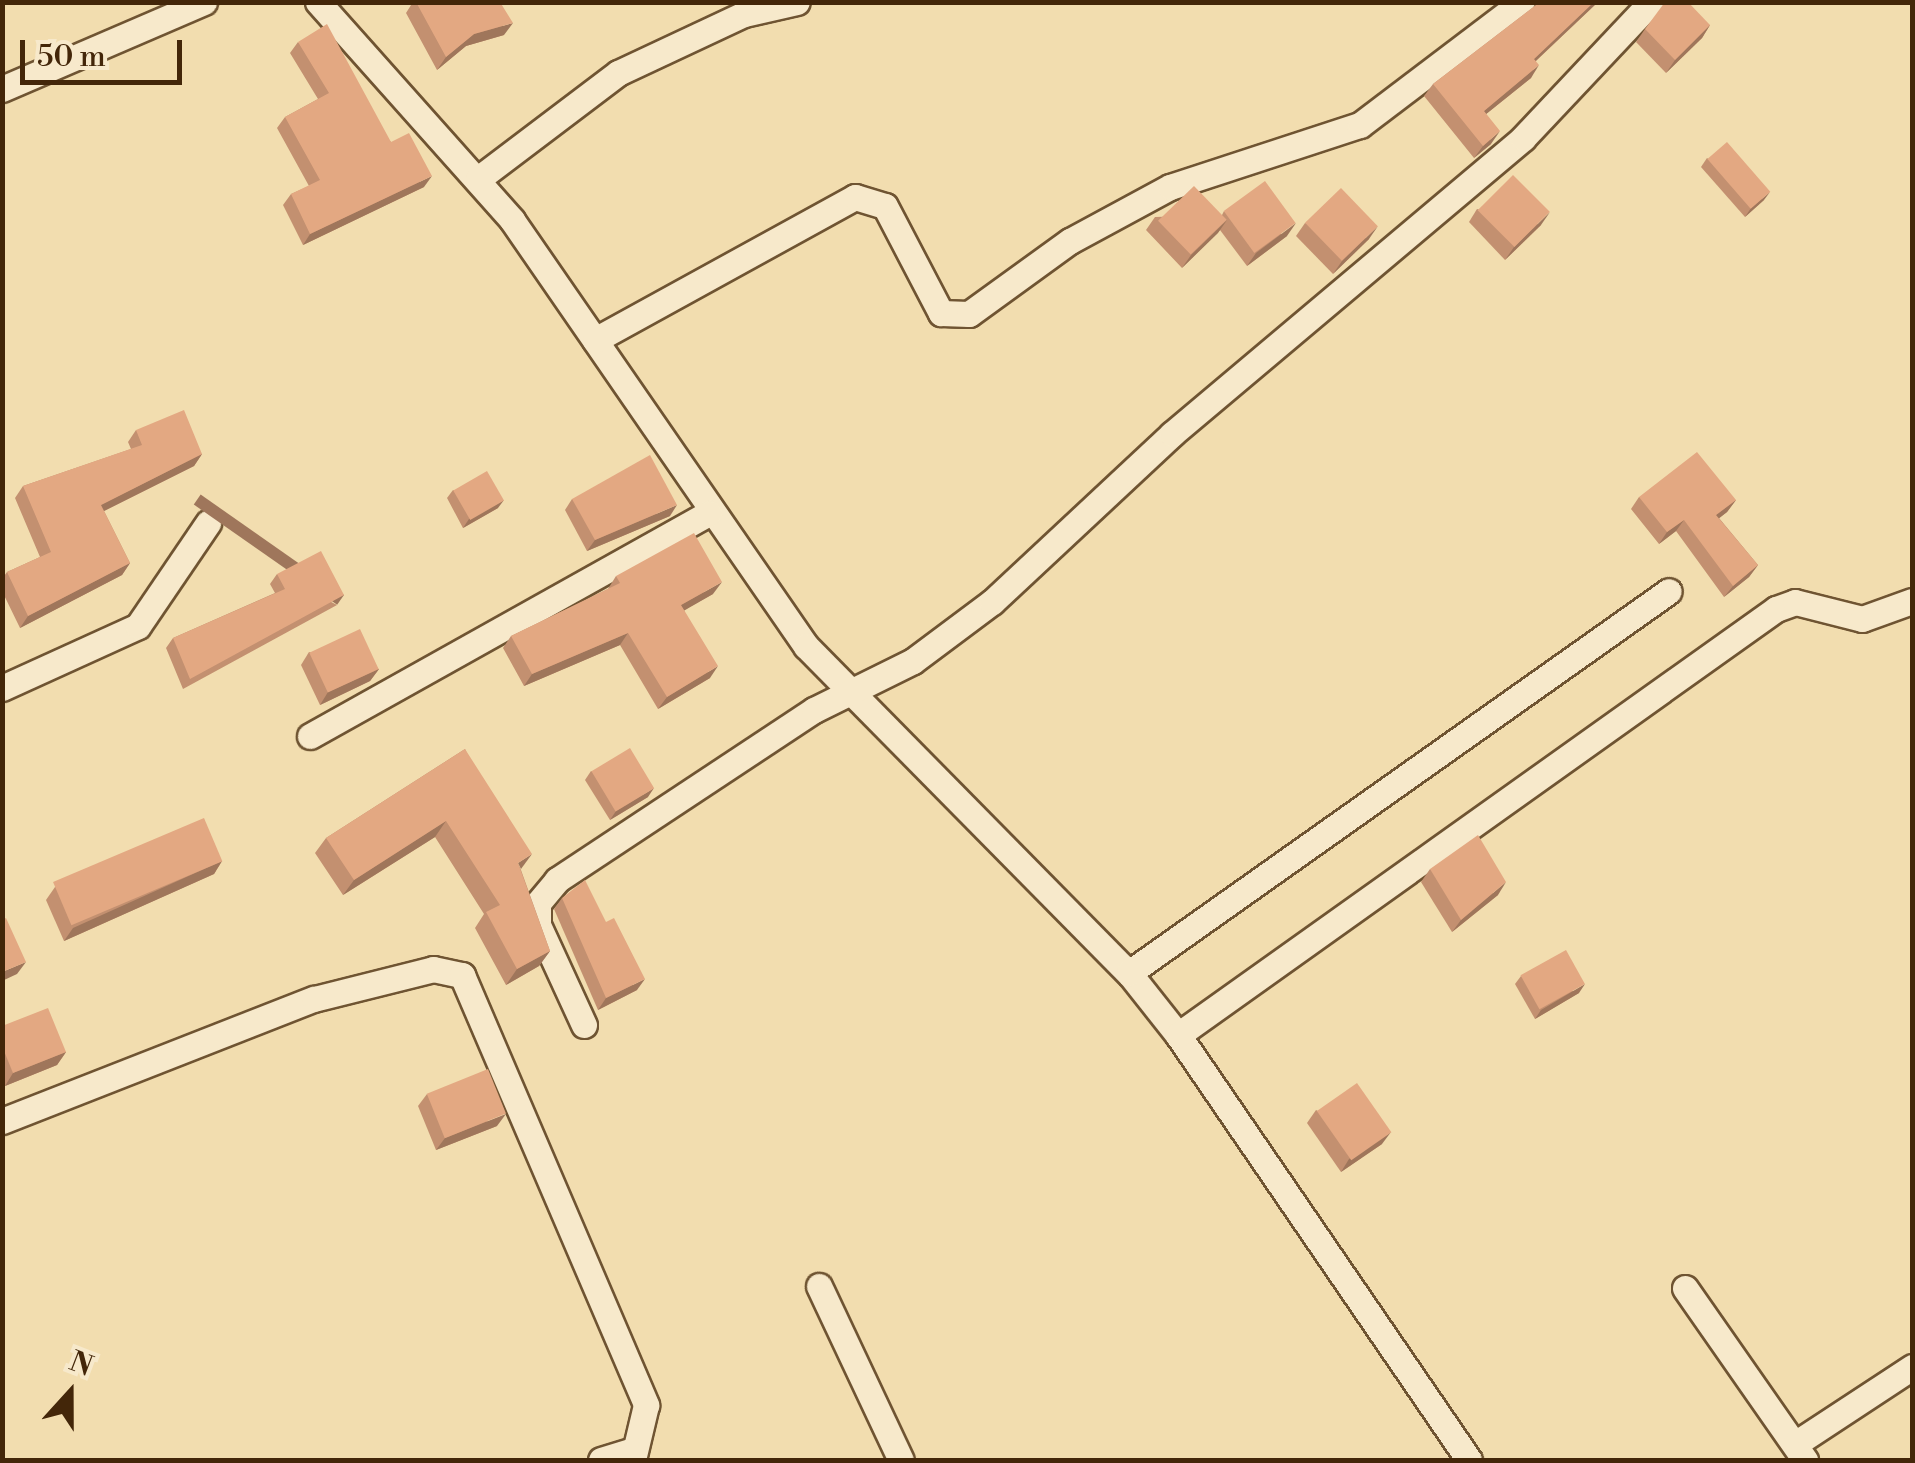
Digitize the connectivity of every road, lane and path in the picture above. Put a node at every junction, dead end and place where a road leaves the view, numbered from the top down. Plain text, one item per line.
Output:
1 (204, 2) edge
2 (318, 2) edge
3 (797, 2) edge
4 (1522, 2) edge
5 (1652, 2) edge
6 (2, 89) edge
7 (478, 178) junction
8 (596, 340) junction
9 (710, 513) junction
10 (208, 523) dead end
11 (1669, 591) dead end
12 (1912, 602) edge
13 (2, 688) edge
14 (853, 696) junction
15 (310, 736) dead end
16 (1130, 974) junction
17 (584, 1025) dead end
18 (1178, 1035) junction
19 (2, 1121) edge
20 (819, 1286) dead end
21 (1686, 1288) dead end
22 (1912, 1367) edge
23 (1800, 1452) edge
24 (634, 1455) edge
25 (601, 1460) edge
26 (901, 1460) edge
27 (1468, 1460) edge

1 - 6 street
2 - 7 street
3 - 7 street
4 - 8 street
5 - 14 street
7 - 8 street
8 - 9 street
9 - 14 street
9 - 15 street
10 - 13 street
11 - 16 street
12 - 18 street
14 - 16 street
14 - 17 street
16 - 18 street
18 - 27 street
19 - 24 street
20 - 26 street
21 - 23 street
22 - 23 street
24 - 25 street

